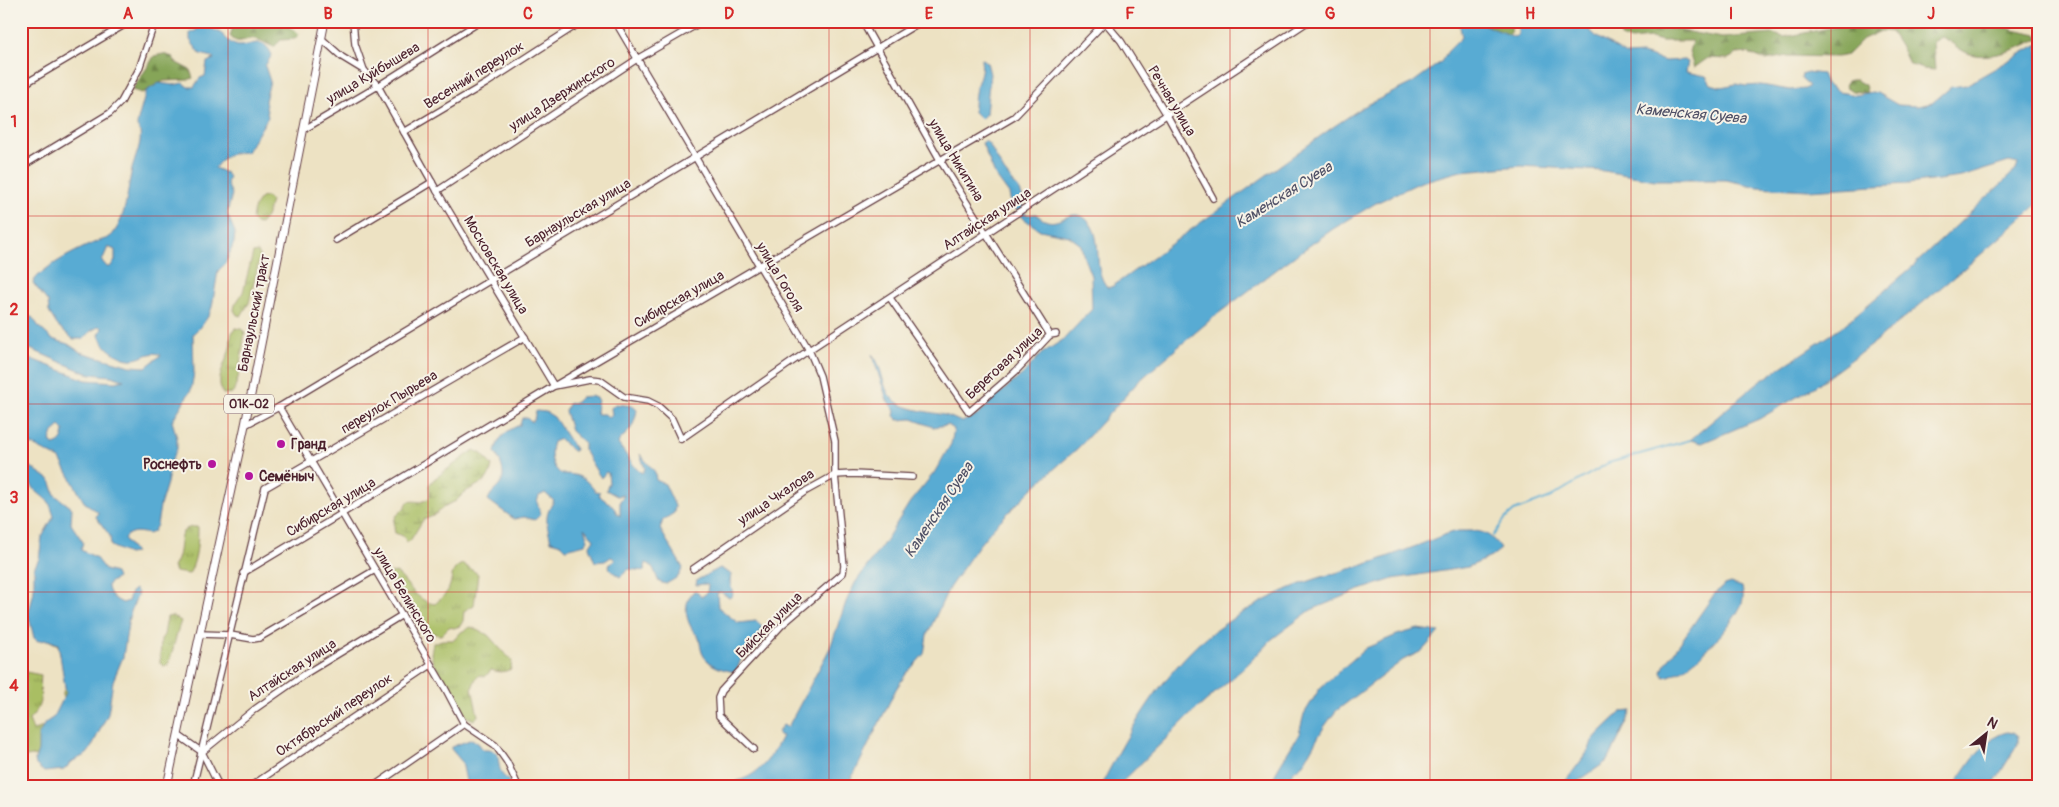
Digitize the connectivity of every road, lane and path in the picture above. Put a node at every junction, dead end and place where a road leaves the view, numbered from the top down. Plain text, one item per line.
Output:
1 (132, 21) edge
2 (155, 21) edge
3 (326, 21) edge
4 (353, 21) edge
5 (480, 21) edge
6 (583, 21) edge
7 (614, 21) edge
8 (703, 21) edge
9 (862, 21) edge
10 (922, 21) edge
11 (1309, 21) edge
12 (1105, 22) edge
13 (322, 39) junction
14 (877, 49) junction
15 (637, 59) junction
16 (365, 71) junction
17 (21, 86) edge
18 (378, 86) junction
19 (1167, 115) junction
20 (303, 130) junction
21 (404, 132) junction
22 (695, 158) junction
23 (940, 160) junction
24 (21, 167) edge
25 (432, 182) junction
26 (436, 191) junction
27 (1213, 198) dead end
28 (987, 234) junction
29 (336, 240) dead end
30 (759, 266) junction
31 (490, 281) junction
32 (890, 298) junction
33 (1053, 334) joint
34 (525, 336) junction
35 (809, 350) junction
36 (554, 386) junction
37 (279, 407) junction
38 (245, 425) junction
39 (312, 462) junction
40 (835, 475) junction
41 (912, 477) dead end
42 (343, 515) junction
43 (693, 569) dead end
44 (375, 570) junction
45 (243, 573) junction
46 (843, 573) joint
47 (402, 615) junction
48 (200, 634) junction
49 (230, 635) junction
50 (431, 665) junction
51 (464, 724) junction
52 (178, 735) junction
53 (754, 749) dead end
54 (202, 752) junction
55 (167, 786) edge
56 (193, 786) edge
57 (219, 786) edge
58 (251, 786) edge
59 (374, 786) edge
60 (518, 786) edge

1 - 17 street
2 - 24 street
3 - 13 main road, Барнаульский тракт / 01К-02
4 - 16 street
5 - 18 street, улица Куйбышева
6 - 21 street, Весенний переулок
7 - 15 street, улица Гоголя
8 - 15 street, улица Дзержинского
9 - 14 street, улица Никитина
10 - 14 street, Барнаульская улица
11 - 19 street, Алтайская улица
12 - 19 street, Речная улица
12 - 23 street, Сибирская улица
13 - 16 street, Московская улица
13 - 20 main road, Барнаульский тракт / 01К-02
14 - 22 street, Барнаульская улица
14 - 23 street, улица Никитина
15 - 22 street, улица Гоголя
15 - 26 street, улица Дзержинского
16 - 18 street, Московская улица
18 - 20 street, улица Куйбышева
18 - 21 street, Московская улица
19 - 27 street, Речная улица
19 - 28 street, Алтайская улица
20 - 38 main road, Барнаульский тракт / 01К-02
21 - 25 street, Московская улица
22 - 30 street, улица Гоголя
22 - 31 street, Барнаульская улица
23 - 28 street, улица Никитина
23 - 30 street, Сибирская улица
25 - 26 street, Московская улица
25 - 29 street
26 - 31 street, Московская улица
28 - 32 street, Алтайская улица
28 - 33 street, улица Никитина
30 - 35 street, улица Гоголя
30 - 36 street, Сибирская улица
31 - 34 street, Московская улица
31 - 37 street, Барнаульская улица
32 - 33 street, Береговая улица
32 - 35 street, Алтайская улица
34 - 36 street, Московская улица
34 - 39 street, переулок Пырьева
35 - 36 street, Алтайская улица
35 - 40 street, улица Гоголя
36 - 42 street, Сибирская улица
37 - 38 street, Барнаульская улица
37 - 39 street, улица Белинского
38 - 48 main road, Барнаульский тракт / 01К-02
39 - 42 street, улица Белинского
39 - 45 street, переулок Пырьева
40 - 41 street, улица Чкалова
40 - 43 street, улица Чкалова
40 - 46 street, улица Гоголя
42 - 44 street, улица Белинского
42 - 45 street, Сибирская улица
44 - 47 street, улица Белинского
44 - 49 street
45 - 49 street
46 - 53 street, Бийская улица
47 - 50 street, улица Белинского
47 - 54 street, Алтайская улица
48 - 49 street
48 - 52 main road, Барнаульский тракт / 01К-02
49 - 54 street
50 - 51 street, улица Белинского
50 - 58 street, Октябрьский переулок
51 - 59 street
51 - 60 street, улица Белинского
52 - 54 street
52 - 55 main road, Барнаульский тракт / 01К-02
54 - 56 street
54 - 57 street

